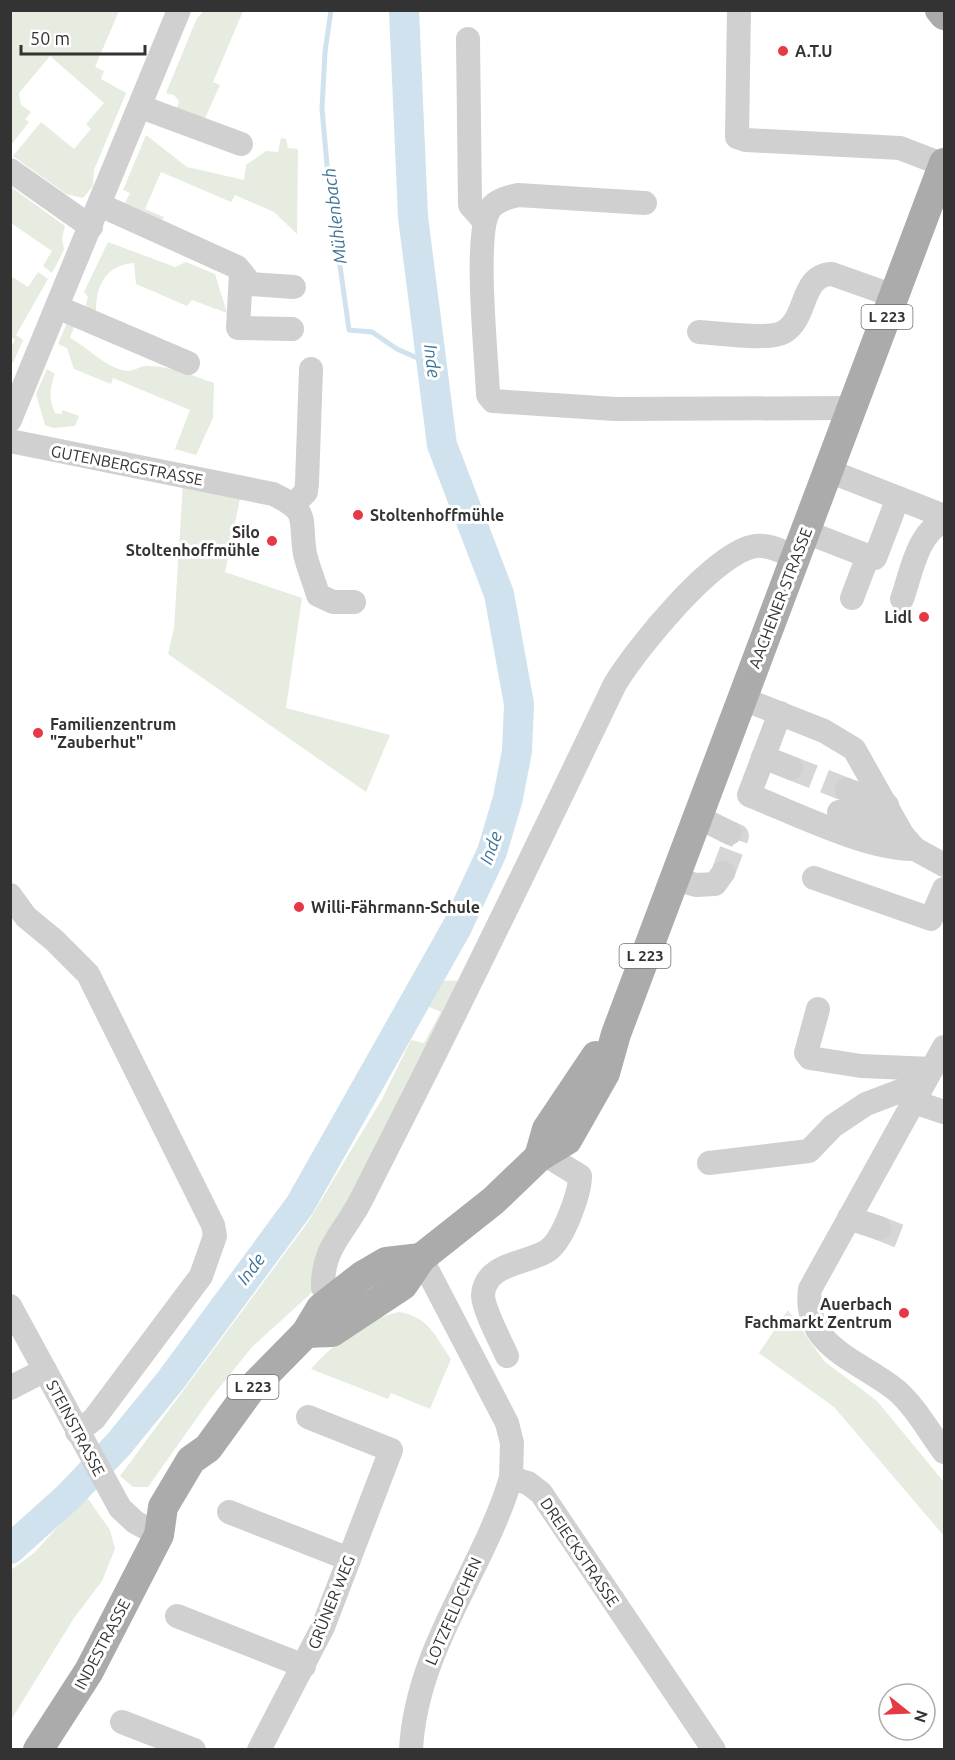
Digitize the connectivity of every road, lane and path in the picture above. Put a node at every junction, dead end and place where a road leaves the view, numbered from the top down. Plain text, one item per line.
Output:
1 (179, 10) edge
2 (739, 10) edge
3 (940, 10) edge
4 (945, 15) edge
5 (468, 39) dead end
6 (141, 106) junction
7 (241, 144) dead end
8 (944, 164) edge
9 (10, 170) edge
10 (645, 203) dead end
11 (96, 216) junction
12 (484, 221) junction
13 (242, 273) junction
14 (294, 288) dead end
15 (894, 296) junction
16 (57, 308) junction
17 (292, 329) dead end
18 (699, 332) dead end
19 (188, 363) dead end
20 (311, 369) dead end
21 (852, 408) junction
22 (10, 420) edge
23 (10, 441) edge
24 (829, 471) junction
25 (898, 498) junction
26 (294, 504) junction
27 (945, 516) edge
28 (945, 521) edge
29 (801, 545) junction
30 (868, 556) junction
31 (852, 598) dead end
32 (902, 599) dead end
33 (354, 602) dead end
34 (741, 698) junction
35 (780, 712) junction
36 (766, 751) junction
37 (793, 761) tunnel mouth
38 (850, 783) tunnel mouth
39 (882, 796) junction
40 (839, 812) tunnel mouth
41 (698, 817) junction
42 (730, 833) dead end
43 (908, 842) junction
44 (945, 865) edge
45 (723, 873) tunnel mouth
46 (814, 878) dead end
47 (675, 879) junction
48 (945, 889) edge
49 (10, 895) edge
50 (818, 1009) dead end
51 (945, 1047) edge
52 (923, 1084) junction
53 (945, 1112) edge
54 (542, 1156) junction
55 (709, 1163) dead end
56 (849, 1218) junction
57 (879, 1228) tunnel mouth
58 (421, 1258) junction
59 (333, 1299) junction
60 (10, 1306) edge
61 (306, 1333) junction
62 (507, 1356) dead end
63 (45, 1370) junction
64 (10, 1388) edge
65 (308, 1417) dead end
66 (79, 1434) junction
67 (945, 1452) edge
68 (511, 1478) junction
69 (229, 1512) dead end
70 (159, 1535) junction
71 (349, 1559) junction
72 (177, 1616) dead end
73 (304, 1666) junction
74 (122, 1722) dead end
75 (38, 1749) edge
76 (194, 1749) edge
77 (259, 1749) edge
78 (411, 1749) edge
79 (714, 1749) edge

1 - 6 street
2 - 8 street
3 - 4 main road
5 - 12 street
6 - 7 street
6 - 11 street
8 - 15 main road, AACHENER STRASSE / L 223
9 - 11 street
10 - 12 street
11 - 13 street
11 - 16 street
12 - 21 street
13 - 14 street
13 - 17 street
15 - 18 street
15 - 21 main road, AACHENER STRASSE / L 223
16 - 19 street
16 - 22 street
20 - 26 street
21 - 24 main road, AACHENER STRASSE / L 223
23 - 26 street, GUTENBERGSTRASSE
24 - 25 street
24 - 29 main road, AACHENER STRASSE / L 223
25 - 27 street
25 - 30 street
26 - 33 street
28 - 32 street
29 - 30 street
29 - 34 main road, AACHENER STRASSE / L 223
29 - 59 street
30 - 31 street
34 - 35 street
34 - 41 main road, AACHENER STRASSE / L 223
35 - 36 street
35 - 39 street
36 - 37 street
36 - 43 street
38 - 39 street
39 - 43 street
40 - 43 street
41 - 42 street
41 - 47 main road, AACHENER STRASSE / L 223
43 - 44 street
45 - 47 street
46 - 48 street
47 - 54 main road, AACHENER STRASSE / L 223
49 - 66 street
50 - 52 street
51 - 52 street
52 - 53 street
52 - 55 street
52 - 56 street
54 - 58 main road, AACHENER STRASSE / L 223
54 - 62 street
56 - 57 street
56 - 67 street
58 - 59 main road, INDESTRASSE / L 223
58 - 61 main road, L 223
58 - 68 street
59 - 61 main road, INDESTRASSE / L 223
60 - 63 street, STEINSTRASSE
61 - 70 main road, INDESTRASSE / L 223
63 - 64 street
63 - 66 street, STEINSTRASSE
65 - 71 street, GRÜNER WEG
66 - 70 street, STEINSTRASSE
68 - 78 street, LOTZFELDCHEN
68 - 79 street, DREIECKSTRASSE
69 - 71 street
70 - 75 main road, INDESTRASSE / L 223
71 - 73 street, GRÜNER WEG
72 - 73 street
73 - 77 street, GRÜNER WEG
74 - 76 street

